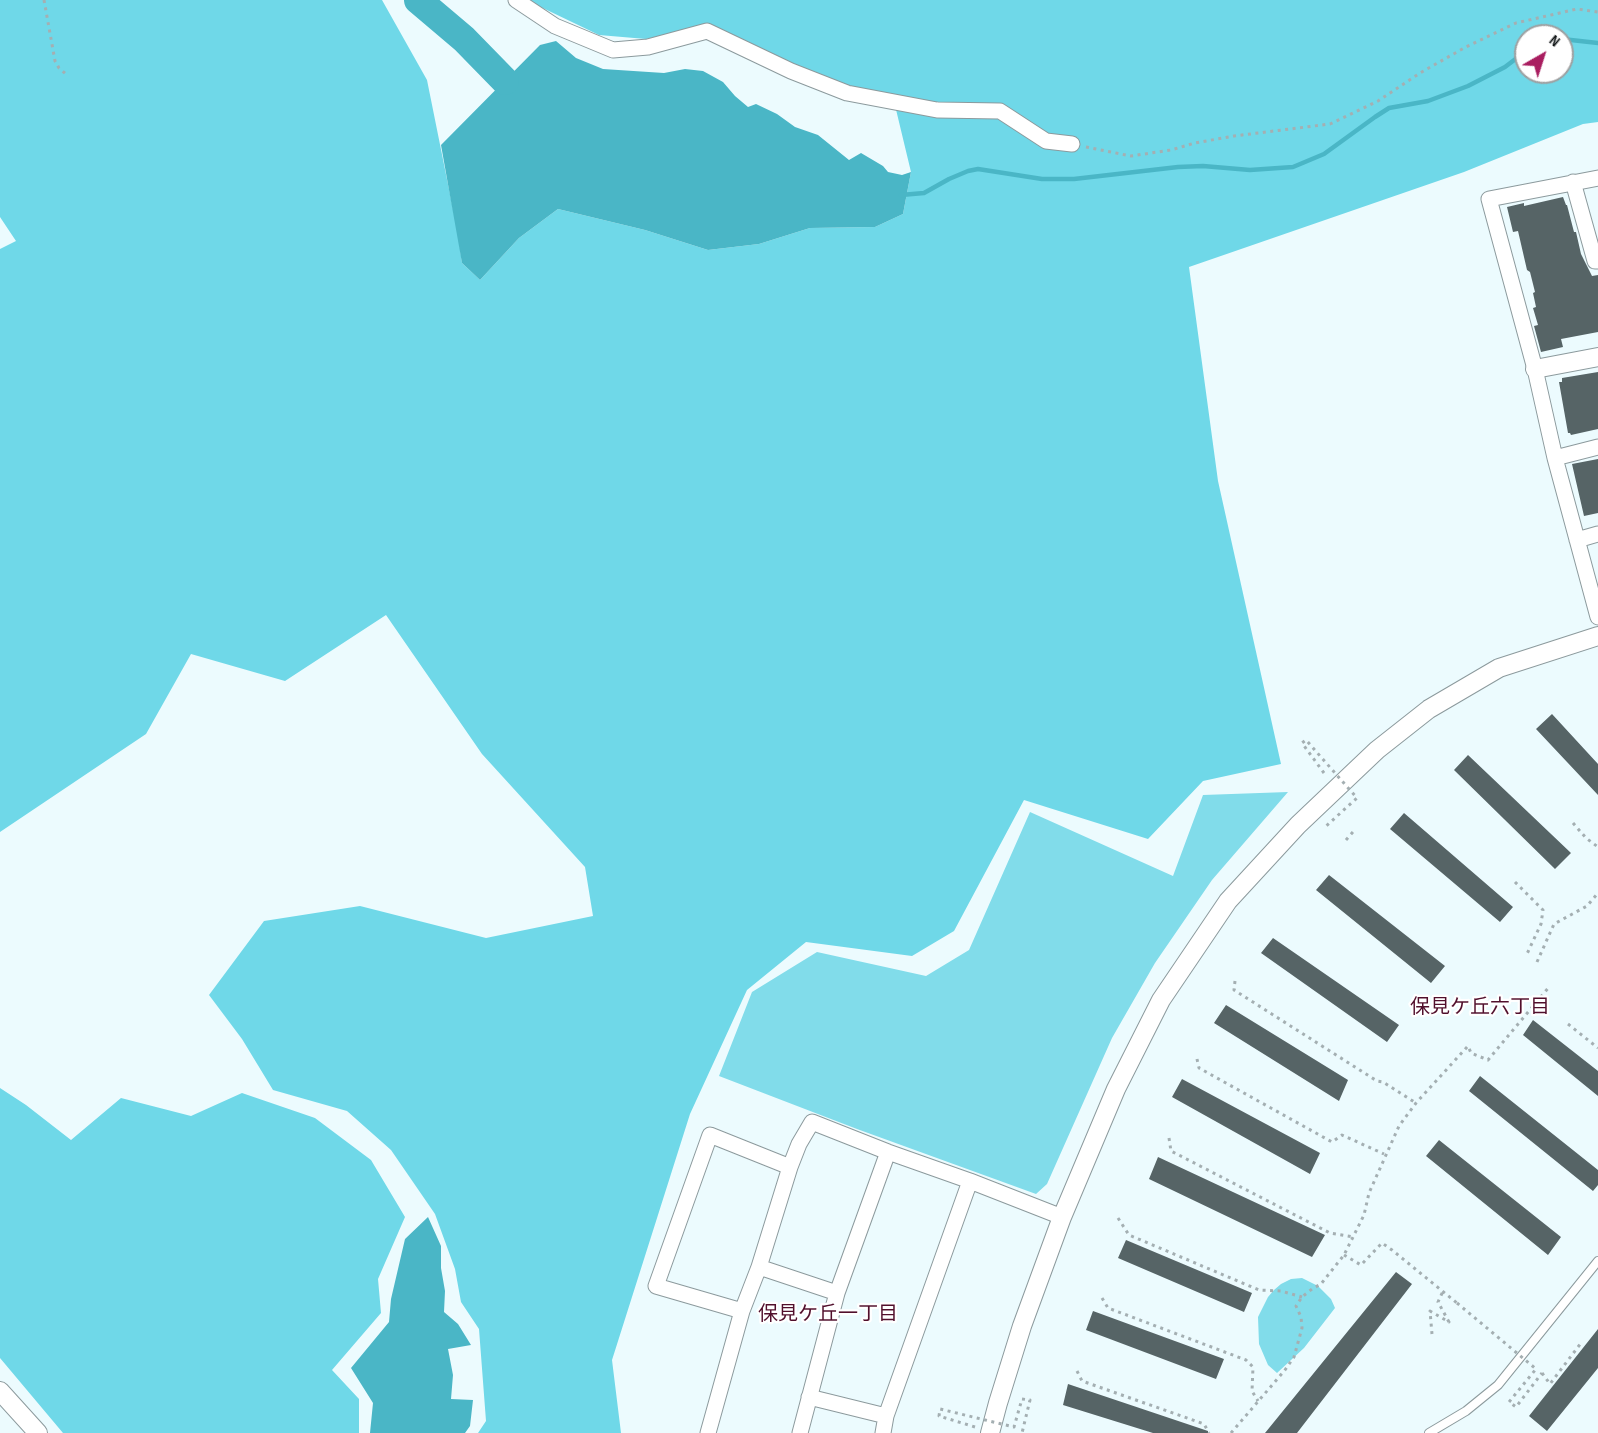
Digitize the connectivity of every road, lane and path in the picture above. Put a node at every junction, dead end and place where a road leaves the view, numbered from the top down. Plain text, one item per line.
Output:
1 (44, 0) edge
2 (516, 0) edge
3 (1598, 12) edge
4 (67, 75) dead end
5 (1072, 144) joint
6 (1598, 178) edge
7 (1573, 182) junction
8 (1598, 261) edge
9 (1598, 357) edge
10 (1535, 369) junction
11 (1598, 447) edge
12 (1555, 458) junction
13 (1598, 534) edge
14 (1577, 540) junction
15 (1598, 617) edge
16 (1598, 636) edge
17 (1324, 773) dead end
18 (1573, 823) dead end
19 (1325, 827) dead end
20 (1353, 832) dead end
21 (1346, 840) dead end
22 (1598, 847) edge
23 (1515, 882) dead end
24 (1598, 893) edge
25 (1526, 956) dead end
26 (1537, 962) dead end
27 (1234, 981) dead end
28 (1549, 987) dead end
29 (1568, 1024) dead end
30 (1598, 1048) edge
31 (1197, 1059) dead end
32 (1416, 1103) junction
33 (1169, 1138) dead end
34 (888, 1152) junction
35 (1385, 1154) junction
36 (790, 1167) junction
37 (970, 1181) junction
38 (1062, 1217) junction
39 (1118, 1218) dead end
40 (1354, 1237) junction
41 (1344, 1255) junction
42 (1598, 1261) edge
43 (759, 1267) junction
44 (1443, 1292) junction
45 (837, 1293) junction
46 (1101, 1298) dead end
47 (1302, 1298) junction
48 (742, 1311) junction
49 (1432, 1334) dead end
50 (1581, 1343) dead end
51 (1077, 1371) dead end
52 (0, 1391) edge
53 (809, 1397) junction
54 (1258, 1401) junction
55 (886, 1416) junction
56 (983, 1430) edge
57 (38, 1433) edge
58 (708, 1433) edge
59 (800, 1433) edge
60 (883, 1433) edge
61 (1022, 1433) edge
62 (1209, 1433) edge
63 (1231, 1433) edge
64 (1429, 1433) edge

1 - 4 path
2 - 5 street
3 - 5 path
6 - 7 street
7 - 8 street
7 - 10 street
9 - 10 street
10 - 12 street
11 - 12 street
12 - 14 street
13 - 14 street
14 - 15 street
16 - 38 street
17 - 19 path, bridge
18 - 22 path
20 - 21 path
23 - 25 path
24 - 26 path
27 - 32 path
28 - 32 path
29 - 30 path
31 - 35 path
32 - 35 path
33 - 40 path
34 - 36 street
34 - 37 street
34 - 45 street
35 - 40 path
36 - 43 street
36 - 48 street
37 - 38 street
37 - 55 street
38 - 56 street
39 - 47 path
40 - 41 path
41 - 44 path
41 - 47 path
42 - 64 lane
43 - 45 street
43 - 48 street
44 - 49 path
44 - 50 path, bridge
45 - 53 street
46 - 54 path
47 - 54 path
48 - 58 street
51 - 62 path
52 - 57 street
53 - 55 street
53 - 59 street
54 - 63 path
55 - 60 street
56 - 61 path, bridge

